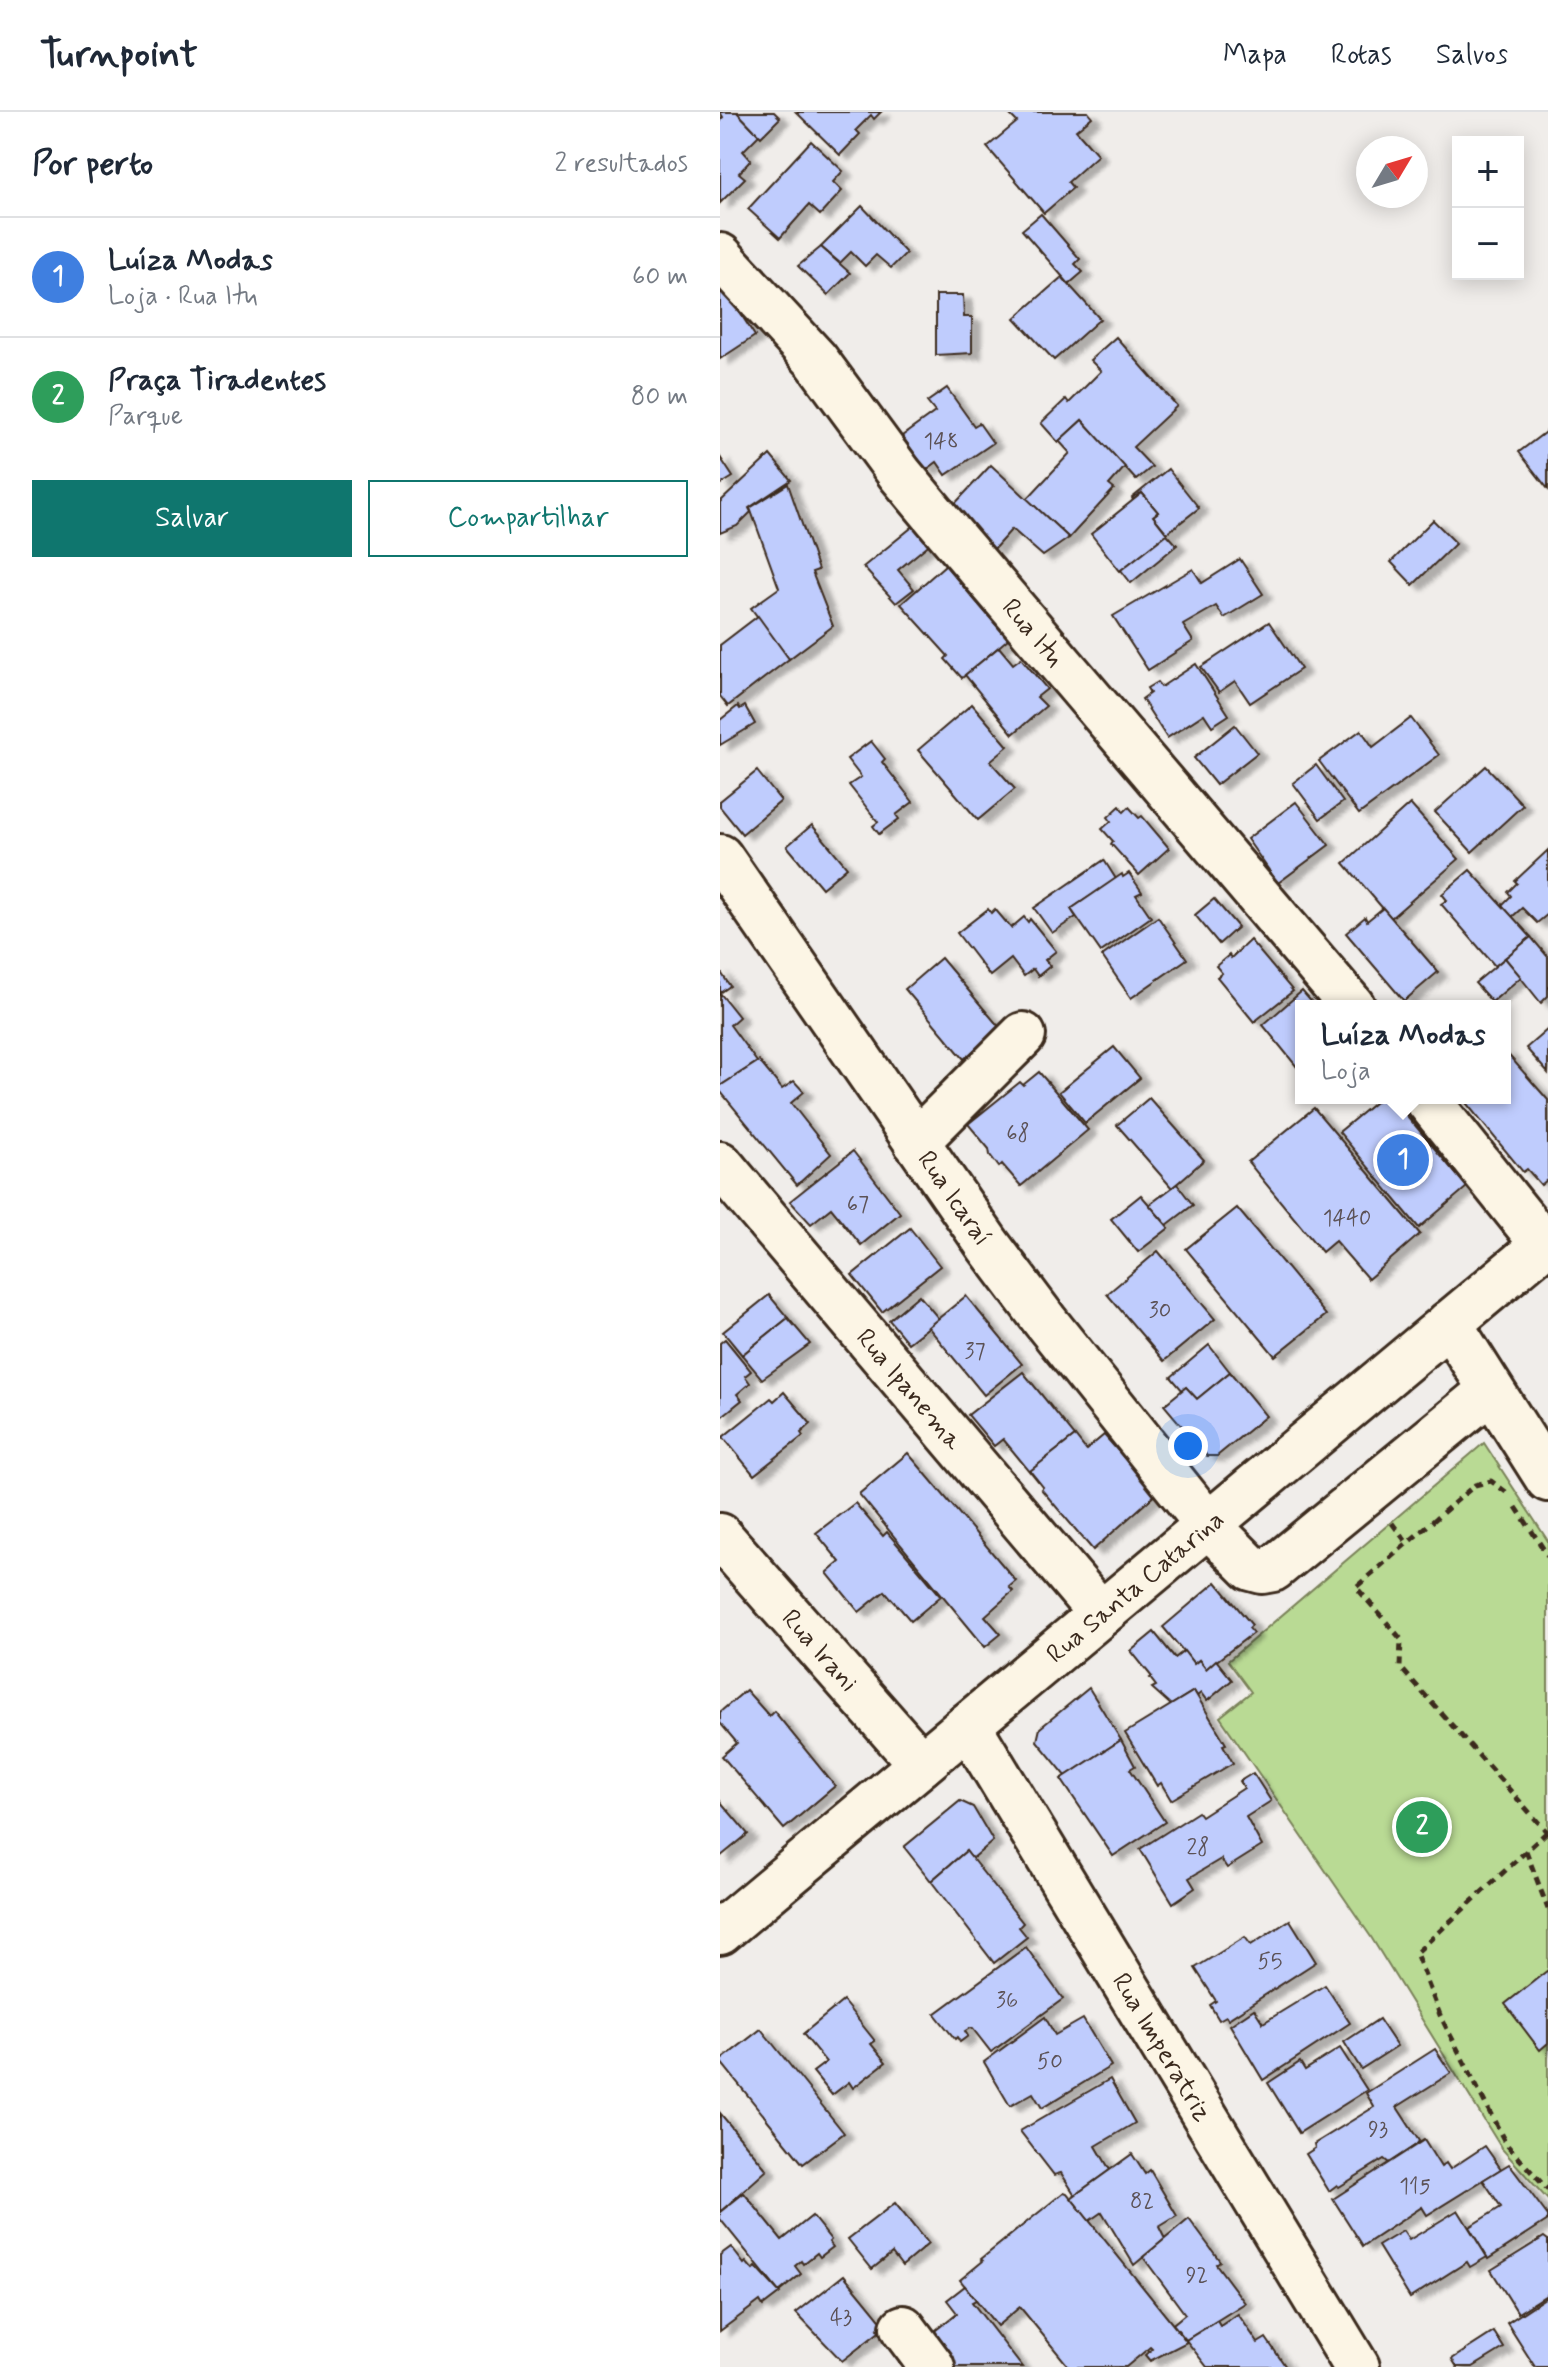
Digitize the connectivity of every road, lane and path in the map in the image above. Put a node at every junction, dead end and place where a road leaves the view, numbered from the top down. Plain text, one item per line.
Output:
1 (720, 256) edge
2 (720, 857) edge
3 (1347, 1000) edge
4 (1023, 1035) dead end
5 (1431, 1104) edge
6 (916, 1142) junction
7 (720, 1164) edge
8 (1546, 1242) edge
9 (1449, 1323) junction
10 (1491, 1390) junction
11 (1548, 1479) edge
12 (1208, 1525) junction
13 (720, 1536) edge
14 (1548, 1556) edge
15 (1101, 1614) junction
16 (968, 1725) junction
17 (921, 1764) junction
18 (1548, 1832) edge
19 (1526, 1851) junction
20 (1548, 1909) edge
21 (720, 1932) edge
22 (1548, 2190) edge
23 (903, 2328) dead end
24 (932, 2367) edge
25 (1357, 2367) edge

1 - 3 street, Rua Itu
2 - 6 street, Rua Icaraí
4 - 6 street
5 - 8 street
6 - 12 street, Rua Icaraí
7 - 15 street, Rua Ipanema
8 - 9 street, Rua Santa Catarina
9 - 10 street
9 - 12 street, Rua Santa Catarina
10 - 11 street
10 - 12 street, Rua Icaraí
12 - 15 street, Rua Santa Catarina
13 - 17 street, Rua Irani
14 - 18 path
15 - 16 street, Rua Santa Catarina
16 - 17 street, Rua Santa Catarina
16 - 25 street, Rua Imperatriz
17 - 21 street, Rua Santa Catarina
18 - 19 path
19 - 20 path
19 - 22 path
23 - 24 street

